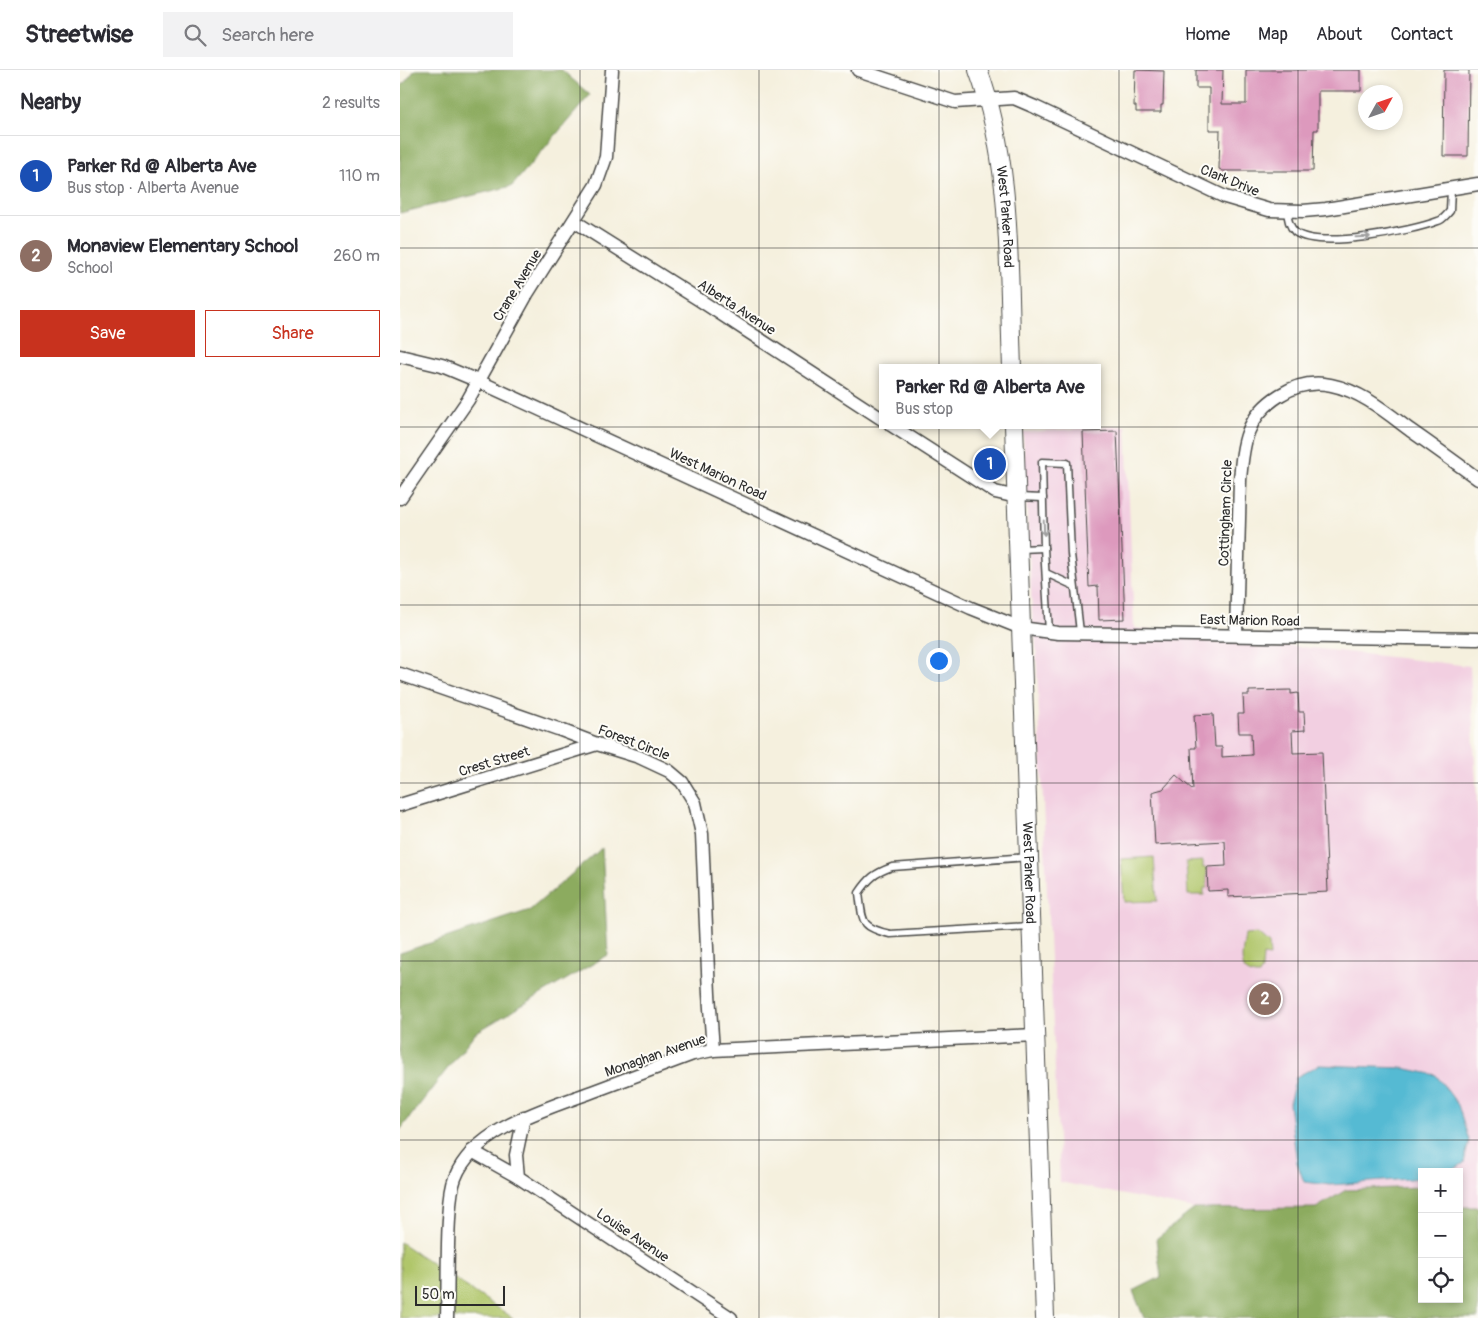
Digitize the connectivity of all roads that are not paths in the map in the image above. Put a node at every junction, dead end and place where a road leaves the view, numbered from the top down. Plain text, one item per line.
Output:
1 (612, 70) edge
2 (858, 70) edge
3 (978, 70) edge
4 (987, 100) junction
5 (1478, 184) edge
6 (1451, 189) junction
7 (1287, 211) junction
8 (574, 221) junction
9 (400, 356) edge
10 (1012, 364) edge
11 (478, 382) junction
12 (879, 418) edge
13 (897, 429) edge
14 (1014, 429) edge
15 (1478, 479) edge
16 (1017, 497) junction
17 (400, 498) edge
18 (1043, 498) junction
19 (1044, 548) junction
20 (1018, 549) junction
21 (1046, 573) junction
22 (1074, 586) junction
23 (1021, 628) junction
24 (1049, 632) junction
25 (1080, 632) junction
26 (1236, 635) junction
27 (1478, 640) edge
28 (400, 674) edge
29 (597, 744) junction
30 (400, 805) edge
31 (1029, 857) junction
32 (1031, 926) junction
33 (1035, 1035) junction
34 (713, 1050) junction
35 (524, 1117) junction
36 (472, 1151) junction
37 (518, 1177) junction
38 (447, 1318) edge
39 (731, 1318) edge
40 (1045, 1318) edge

1 - 8 street, Crane Avenue
2 - 4 street, Clark Drive
3 - 4 street, West Parker Road
4 - 7 street, Clark Drive
4 - 10 street, West Parker Road
5 - 6 street, Clark Drive
6 - 7 street, Clark Drive
7 -> 6 lane
8 - 11 street, Crane Avenue
8 - 12 street, Alberta Avenue
9 - 11 street, West Marion Road
11 - 17 street, Crane Avenue
11 - 23 street, West Marion Road
13 - 16 street
14 - 16 street, West Parker Road
15 - 26 street, Cottingham Circle
16 - 18 lane
16 - 20 street, West Parker Road
18 -> 19 lane
18 - 22 lane
19 - 20 lane
19 - 21 lane
20 - 23 street, West Parker Road
21 - 22 lane
21 - 24 lane
22 - 25 lane
23 - 24 street, East Marion Road
23 - 31 street, West Parker Road
24 - 25 street, East Marion Road
25 - 26 street, East Marion Road
26 - 27 street, East Marion Road
28 - 29 street, Forest Circle
29 - 30 street, Crest Street
29 - 34 street, Forest Circle
31 - 32 street, West Parker Road
31 - 32 lane
32 - 33 street, West Parker Road
33 - 34 street, Monaghan Avenue
33 - 40 street, West Parker Road
34 - 35 street, Monaghan Avenue
35 - 36 street, Monaghan Avenue
35 - 37 street
36 - 37 street, Louise Avenue
36 - 38 street, Monaghan Avenue
37 - 39 street, Louise Avenue

